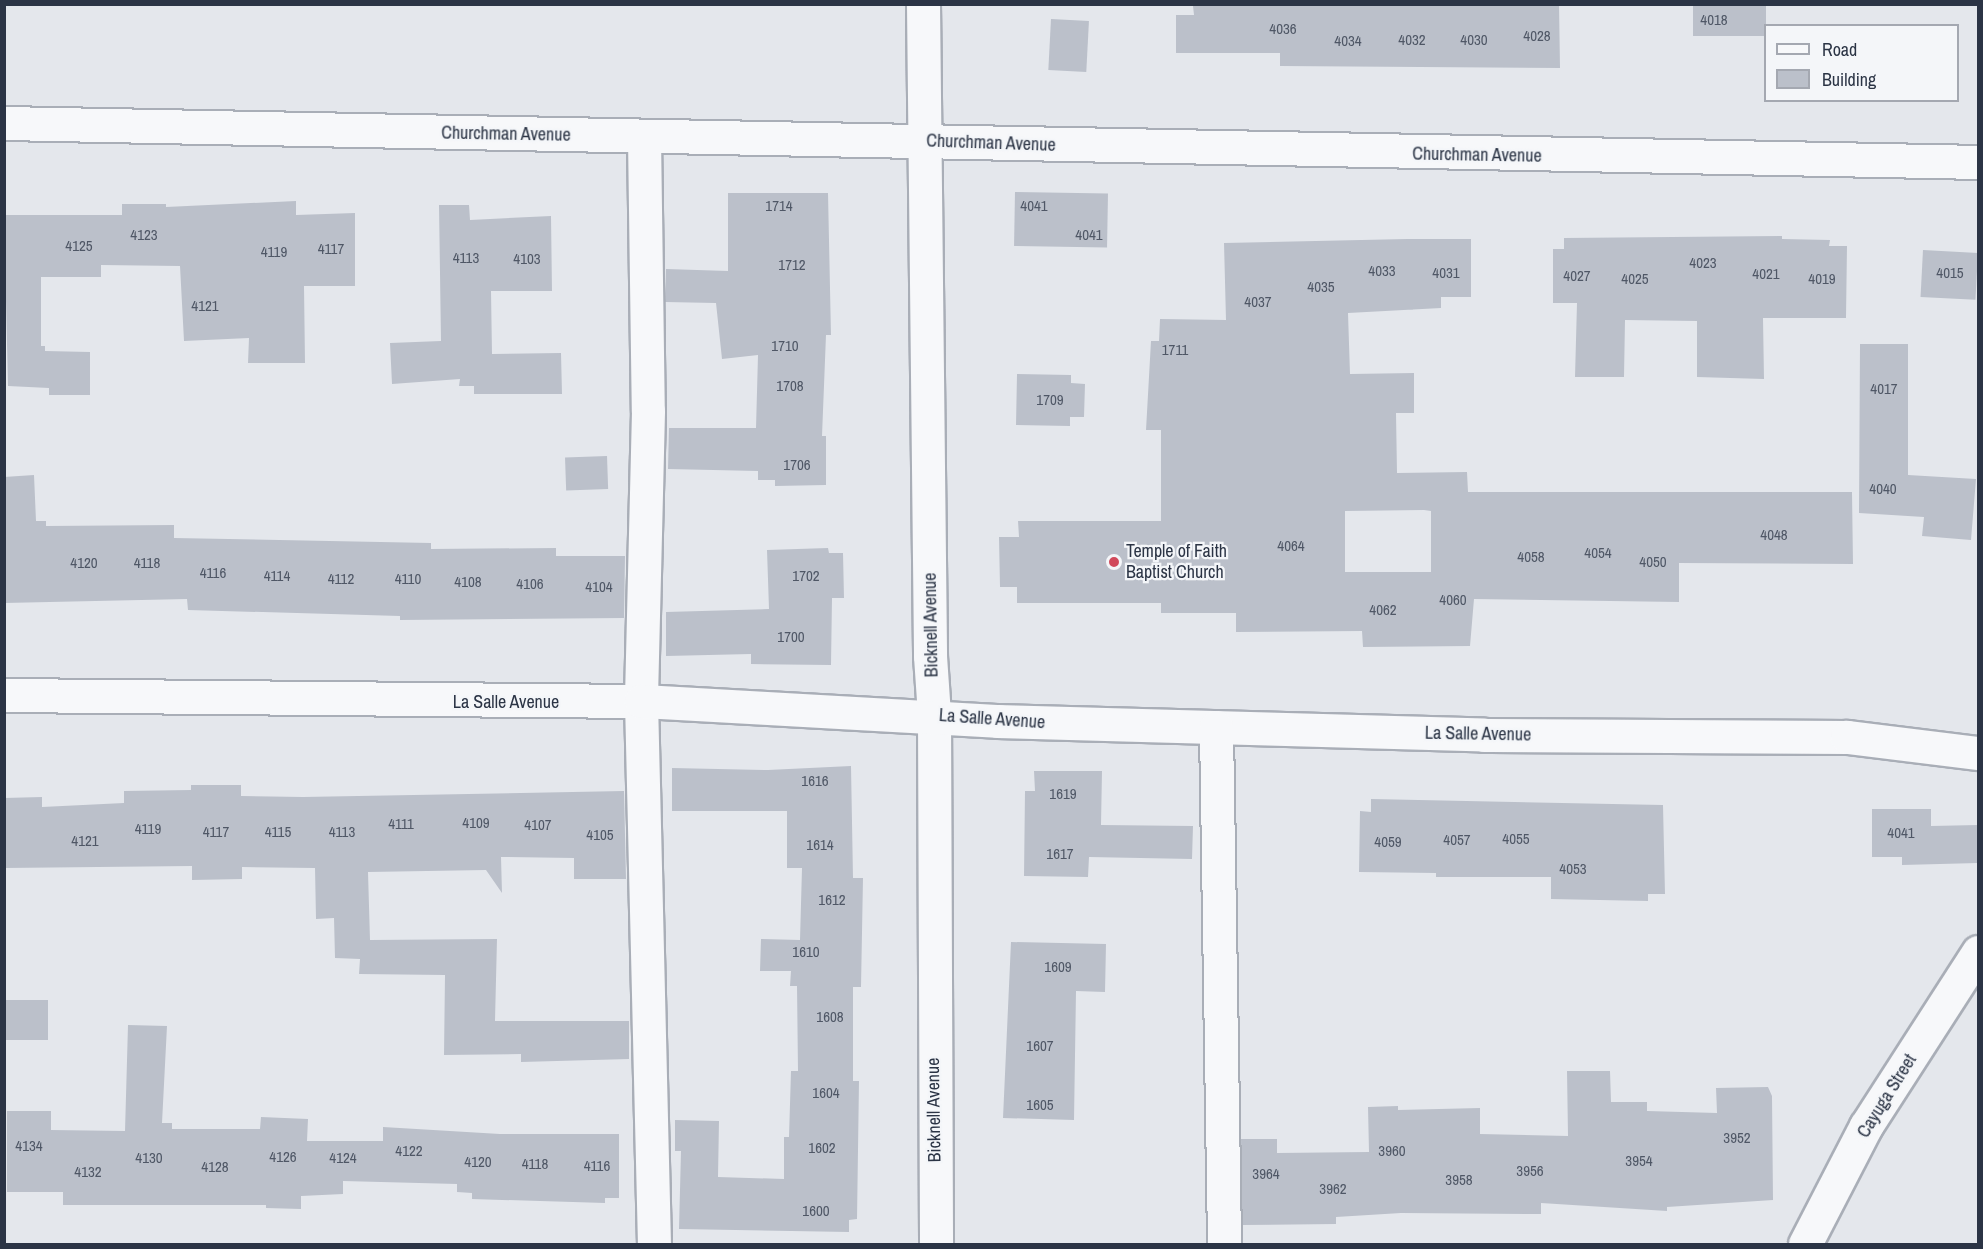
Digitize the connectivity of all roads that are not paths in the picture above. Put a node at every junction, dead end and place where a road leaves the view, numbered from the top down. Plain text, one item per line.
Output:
1 (923, 4) edge
2 (4, 123) edge
3 (644, 137) junction
4 (924, 141) junction
5 (1978, 162) edge
6 (4, 695) edge
7 (641, 701) junction
8 (934, 715) junction
9 (1216, 727) junction
10 (1978, 753) edge
11 (1978, 952) edge
12 (654, 1245) edge
13 (936, 1245) edge
14 (1224, 1245) edge
15 (1804, 1245) edge

1 - 4 street, Bicknell Avenue
2 - 3 street, Churchman Avenue
3 - 4 street, Churchman Avenue
3 - 7 street
4 - 5 street, Churchman Avenue
4 - 8 street, Bicknell Avenue
6 - 7 street, La Salle Avenue
7 - 8 street, La Salle Avenue
7 - 12 street
8 - 9 street, La Salle Avenue
8 - 13 street, Bicknell Avenue
9 - 10 street, La Salle Avenue
9 - 14 street
11 - 15 street, Cayuga Street

